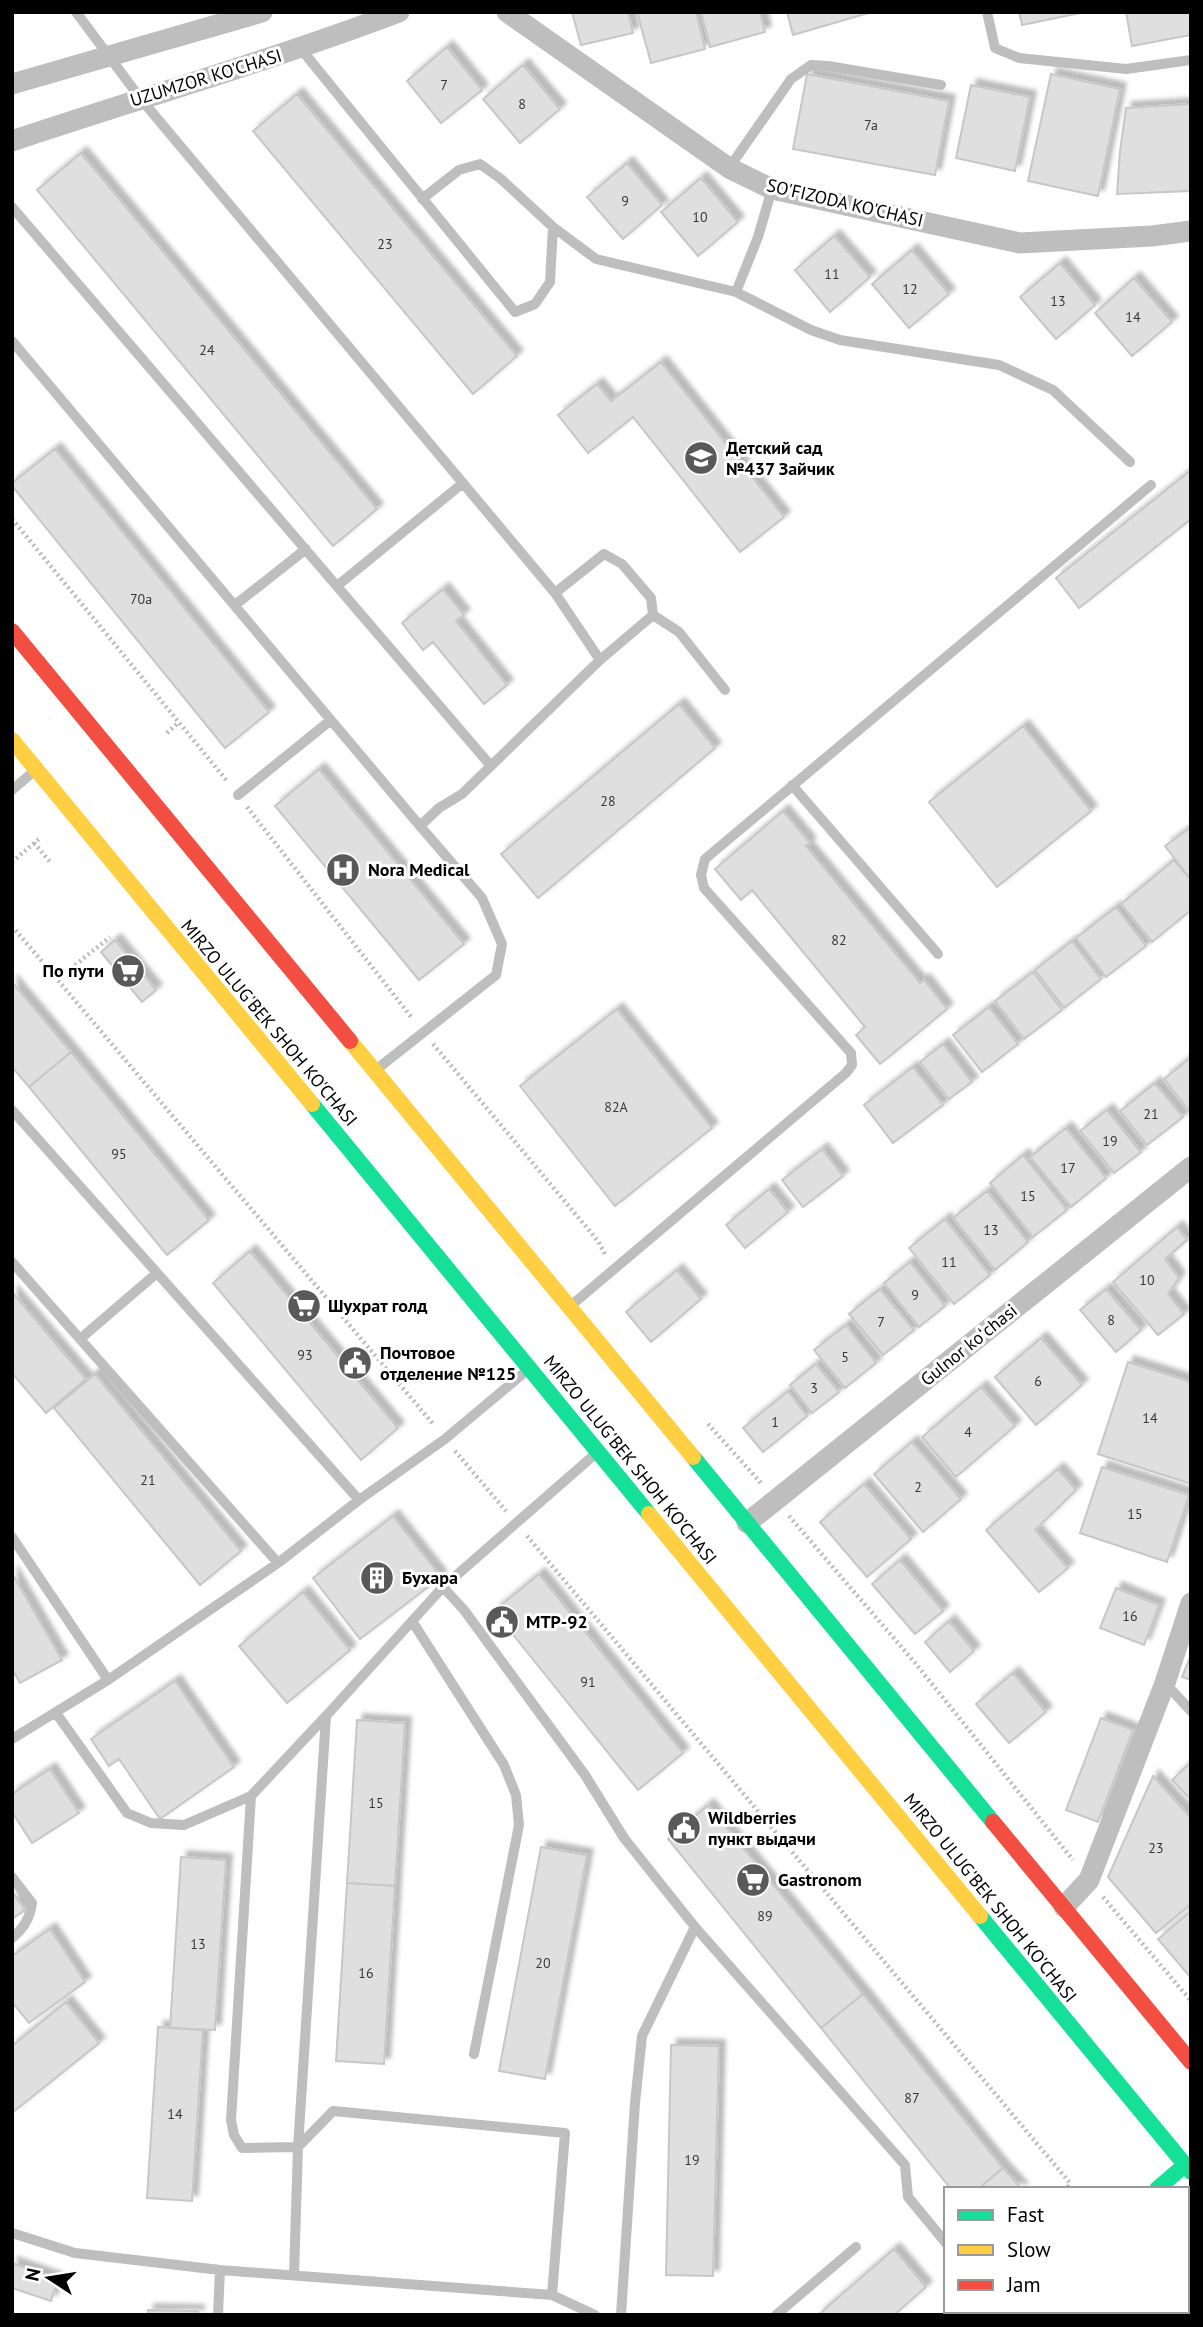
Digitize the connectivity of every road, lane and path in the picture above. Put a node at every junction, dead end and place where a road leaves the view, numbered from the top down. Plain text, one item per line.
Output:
1 (76, 12) edge
2 (262, 12) edge
3 (399, 12) edge
4 (507, 12) edge
5 (987, 12) edge
6 (301, 49) junction
7 (108, 57) junction
8 (1191, 60) edge
9 (12, 85) edge
10 (941, 85) dead end
11 (140, 98) junction
12 (12, 141) edge
13 (729, 168) junction
14 (772, 189) junction
15 (422, 199) junction
16 (12, 206) edge
17 (553, 227) junction
18 (1191, 231) edge
19 (736, 292) junction
20 (12, 341) edge
21 (1130, 462) dead end
22 (463, 483) junction
23 (1151, 485) dead end
24 (12, 519) edge
25 (306, 549) junction
26 (337, 586) junction
27 (555, 593) junction
28 (234, 605) junction
29 (653, 615) junction
30 (12, 631) edge
31 (600, 660) junction
32 (725, 690) dead end
33 (331, 720) junction
34 (179, 723) junction
35 (167, 733) dead end
36 (12, 740) edge
37 (491, 766) junction
38 (37, 769) junction
39 (792, 785) junction
40 (12, 790) edge
41 (237, 794) junction
42 (420, 826) junction
43 (39, 839) dead end
44 (34, 843) junction
45 (12, 862) edge
46 (51, 863) dead end
47 (12, 926) edge
48 (110, 937) dead end
49 (938, 954) dead end
50 (58, 979) junction
51 (424, 1033) junction
52 (375, 1071) junction
53 (12, 1110) edge
54 (1191, 1167) edge
55 (12, 1262) edge
56 (614, 1270) junction
57 (157, 1273) junction
58 (569, 1307) junction
59 (80, 1339) junction
60 (529, 1368) junction
61 (705, 1420) dead end
62 (445, 1438) junction
63 (598, 1452) junction
64 (359, 1500) junction
65 (775, 1500) junction
66 (516, 1522) junction
67 (747, 1523) junction
68 (12, 1537) edge
69 (278, 1563) junction
70 (443, 1587) junction
71 (1191, 1603) edge
72 (412, 1621) junction
73 (108, 1680) junction
74 (1165, 1683) junction
75 (1191, 1711) edge
76 (56, 1713) junction
77 (326, 1716) junction
78 (12, 1739) edge
79 (250, 1796) junction
80 (12, 1877) edge
81 (1089, 1880) junction
82 (1064, 1908) junction
83 (695, 1927) junction
84 (12, 1938) edge
85 (1191, 2001) edge
86 (474, 2054) dead end
87 (1191, 2062) edge
88 (298, 2147) junction
89 (1189, 2167) edge
90 (1068, 2187) edge
91 (1160, 2187) edge
92 (12, 2233) edge
93 (944, 2241) edge
94 (856, 2247) dead end
95 (220, 2270) junction
96 (294, 2275) junction
97 (552, 2295) junction
98 (218, 2315) edge
99 (595, 2315) edge
100 (621, 2315) edge
101 (776, 2315) edge

1 - 7 lane
2 - 7 street
3 - 6 street, UZUMZOR KO'CHASI
4 - 13 street, SO'FIZODA KO'CHASI
5 - 8 lane
6 - 11 street, UZUMZOR KO'CHASI
6 - 15 lane
7 - 9 street
7 - 11 lane
10 - 13 lane
11 - 12 street, UZUMZOR KO'CHASI
11 - 22 lane
13 - 14 street, SO'FIZODA KO'CHASI
14 - 18 street, SO'FIZODA KO'CHASI
14 - 19 lane
15 - 17 lane
15 - 17 lane
16 - 25 lane
17 - 19 lane
19 - 21 lane
20 - 28 lane
22 - 26 lane
22 - 27 lane
23 - 39 lane
24 - 34 path
25 - 26 lane
25 - 28 lane
26 - 37 lane
27 - 29 lane
27 - 31 lane
28 - 33 lane
29 - 31 lane
29 - 32 lane
30 - 52 main road
31 - 37 lane
33 - 41 lane
33 - 42 lane
34 - 35 path
34 - 41 path
36 - 38 main road, MIRZO ULUG'BEK SHOH KO'CHASI
37 - 42 lane
38 - 40 lane
38 - 60 main road, MIRZO ULUG'BEK SHOH KO'CHASI
39 - 49 lane
39 - 56 lane
41 - 51 path
42 - 51 lane
43 - 44 path
44 - 45 path
44 - 46 path
47 - 50 path
48 - 50 path
50 - 62 path
51 - 52 lane
51 - 56 path
52 - 58 main road
53 - 57 lane
54 - 65 street, Gulnor koʻchasi
55 - 59 lane
56 - 58 lane
57 - 59 lane
57 - 64 lane
58 - 67 main road
59 - 69 lane
60 - 62 lane
60 - 63 main road, MIRZO ULUG'BEK SHOH KO'CHASI
61 - 65 path
62 - 64 lane
62 - 66 path
63 - 66 lane
63 - 89 main road, MIRZO ULUG'BEK SHOH KO'CHASI
64 - 69 lane
65 - 67 street, Gulnor koʻchasi
65 - 81 path
66 - 70 lane
66 - 90 path
67 - 82 main road
68 - 73 lane
69 - 73 lane
70 - 72 lane
70 - 83 lane
71 - 74 street
72 - 77 lane
72 - 86 lane
73 - 76 lane
74 - 75 lane
74 - 81 street
76 - 78 lane
76 - 79 lane
77 - 79 lane
77 - 88 lane
79 - 88 lane
80 - 84 lane
81 - 82 street
81 - 85 path
82 - 87 main road
83 - 93 lane
83 - 100 lane
88 - 96 lane
88 - 97 lane
89 - 91 main road
92 - 95 lane
94 - 101 lane
95 - 96 lane
95 - 98 lane
96 - 97 lane
97 - 99 lane

